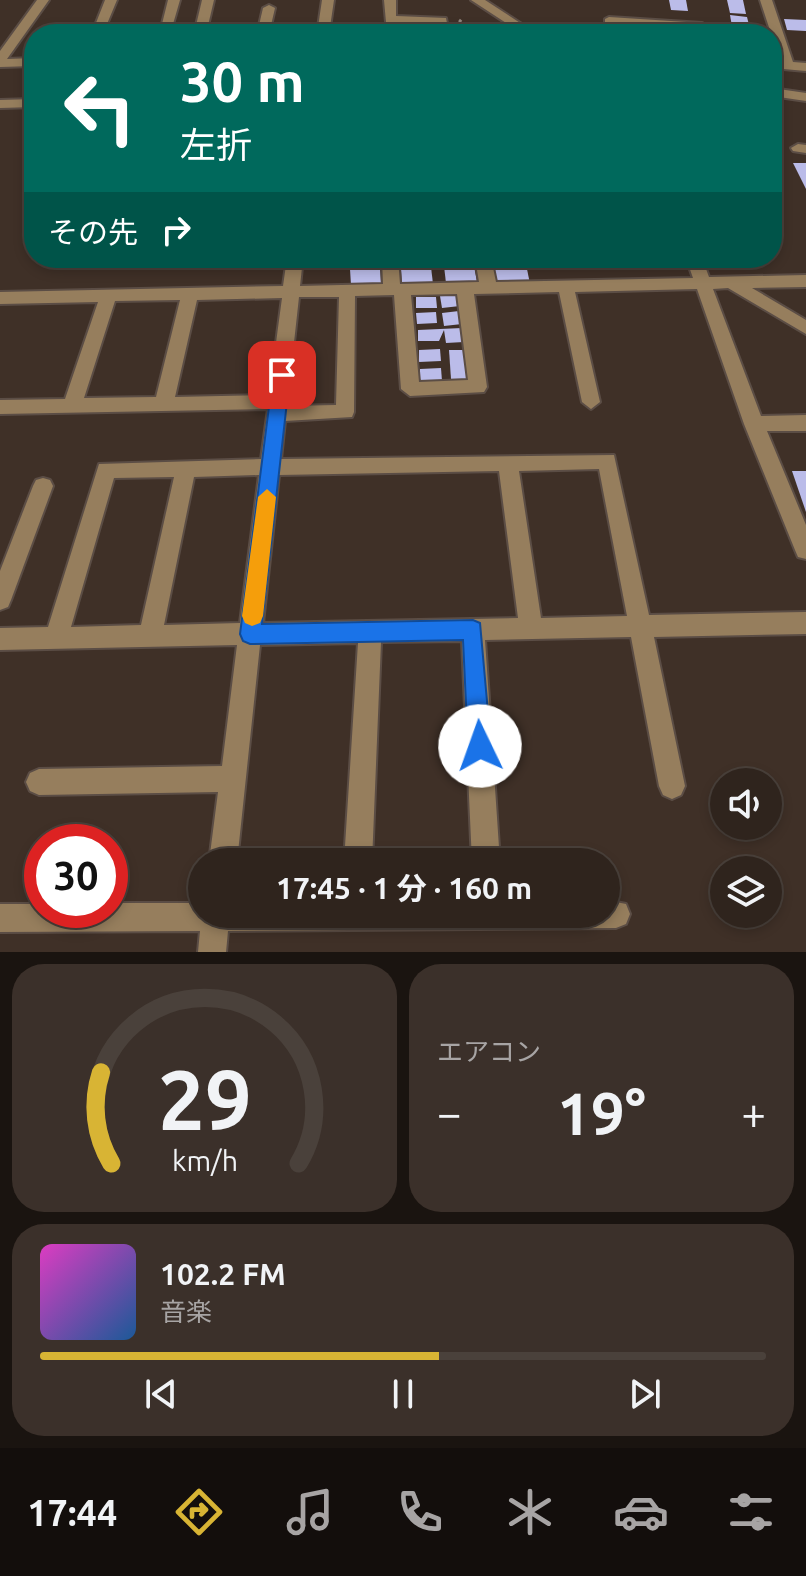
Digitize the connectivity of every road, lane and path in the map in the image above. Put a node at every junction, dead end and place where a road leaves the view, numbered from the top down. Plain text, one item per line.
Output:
1 (43, 0) edge
2 (111, 0) edge
3 (174, 0) edge
4 (208, 0) edge
5 (328, 0) edge
6 (390, 0) edge
7 (766, 0) edge
8 (485, 2) edge
9 (269, 8) dead end
10 (390, 20) junction
11 (609, 22) edge
12 (26, 24) edge
13 (102, 24) edge
14 (168, 24) edge
15 (202, 24) edge
16 (265, 24) edge
17 (324, 24) edge
18 (390, 24) edge
19 (442, 24) edge
20 (517, 24) edge
21 (646, 24) edge
22 (774, 24) edge
23 (24, 27) edge
24 (782, 47) edge
25 (0, 61) edge
26 (24, 62) edge
27 (782, 65) edge
28 (788, 65) junction
29 (806, 67) edge
30 (782, 93) edge
31 (806, 97) edge
32 (24, 103) edge
33 (0, 104) edge
34 (294, 268) edge
35 (392, 268) edge
36 (485, 268) edge
37 (698, 268) edge
38 (806, 281) edge
39 (704, 284) junction
40 (733, 284) junction
41 (566, 288) junction
42 (465, 289) junction
43 (489, 289) junction
44 (397, 290) junction
45 (291, 293) junction
46 (347, 293) junction
47 (190, 294) junction
48 (108, 296) junction
49 (0, 298) edge
50 (806, 328) edge
51 (591, 402) dead end
52 (164, 404) junction
53 (72, 406) junction
54 (0, 407) edge
55 (278, 408) junction
56 (806, 423) edge
57 (754, 424) junction
58 (508, 464) junction
59 (270, 468) junction
60 (186, 469) junction
61 (43, 486) dead end
62 (806, 550) edge
63 (0, 600) edge
64 (806, 623) edge
65 (642, 626) junction
66 (531, 628) junction
67 (473, 630) junction
68 (370, 632) junction
69 (250, 634) junction
70 (150, 636) junction
71 (56, 638) junction
72 (0, 639) edge
73 (233, 779) junction
74 (39, 782) dead end
75 (672, 786) dead end
76 (225, 848) edge
77 (359, 848) edge
78 (485, 848) edge
79 (188, 915) edge
80 (0, 918) edge
81 (215, 928) edge
82 (212, 952) edge

1 - 12 street
2 - 13 street
3 - 14 street
4 - 15 street
5 - 17 street
6 - 10 street
7 - 22 street
8 - 20 street
9 - 16 street
10 - 18 street
10 - 19 street
11 - 21 street
23 - 25 street
24 - 28 street
25 - 26 street
27 - 28 street
28 - 29 street
30 - 31 street
32 - 33 street
34 - 45 street
35 - 44 street
36 - 43 street
37 - 39 street
38 - 40 street
39 - 40 street
39 - 41 street
39 - 57 street
40 - 50 street
41 - 43 street
41 - 51 street
42 - 43 street
42 - 44 street
42 - 44 street
44 - 46 street
45 - 46 street
45 - 47 street
45 - 55 street
46 - 55 street
47 - 48 street
47 - 52 street
48 - 49 street
48 - 53 street
52 - 53 street
52 - 55 street
53 - 54 street
55 - 59 street
56 - 57 street
57 - 62 street
58 - 59 street
58 - 65 street
58 - 66 street
59 - 60 street
59 - 69 street
60 - 70 street
60 - 71 street
61 - 63 street
64 - 65 street
65 - 66 street
65 - 75 street
66 - 67 street
67 - 68 street
67 - 78 street
68 - 69 street
68 - 77 street
69 - 70 street
69 - 73 street
70 - 71 street
71 - 72 street
73 - 74 street
73 - 76 street
79 - 80 street
81 - 82 street

